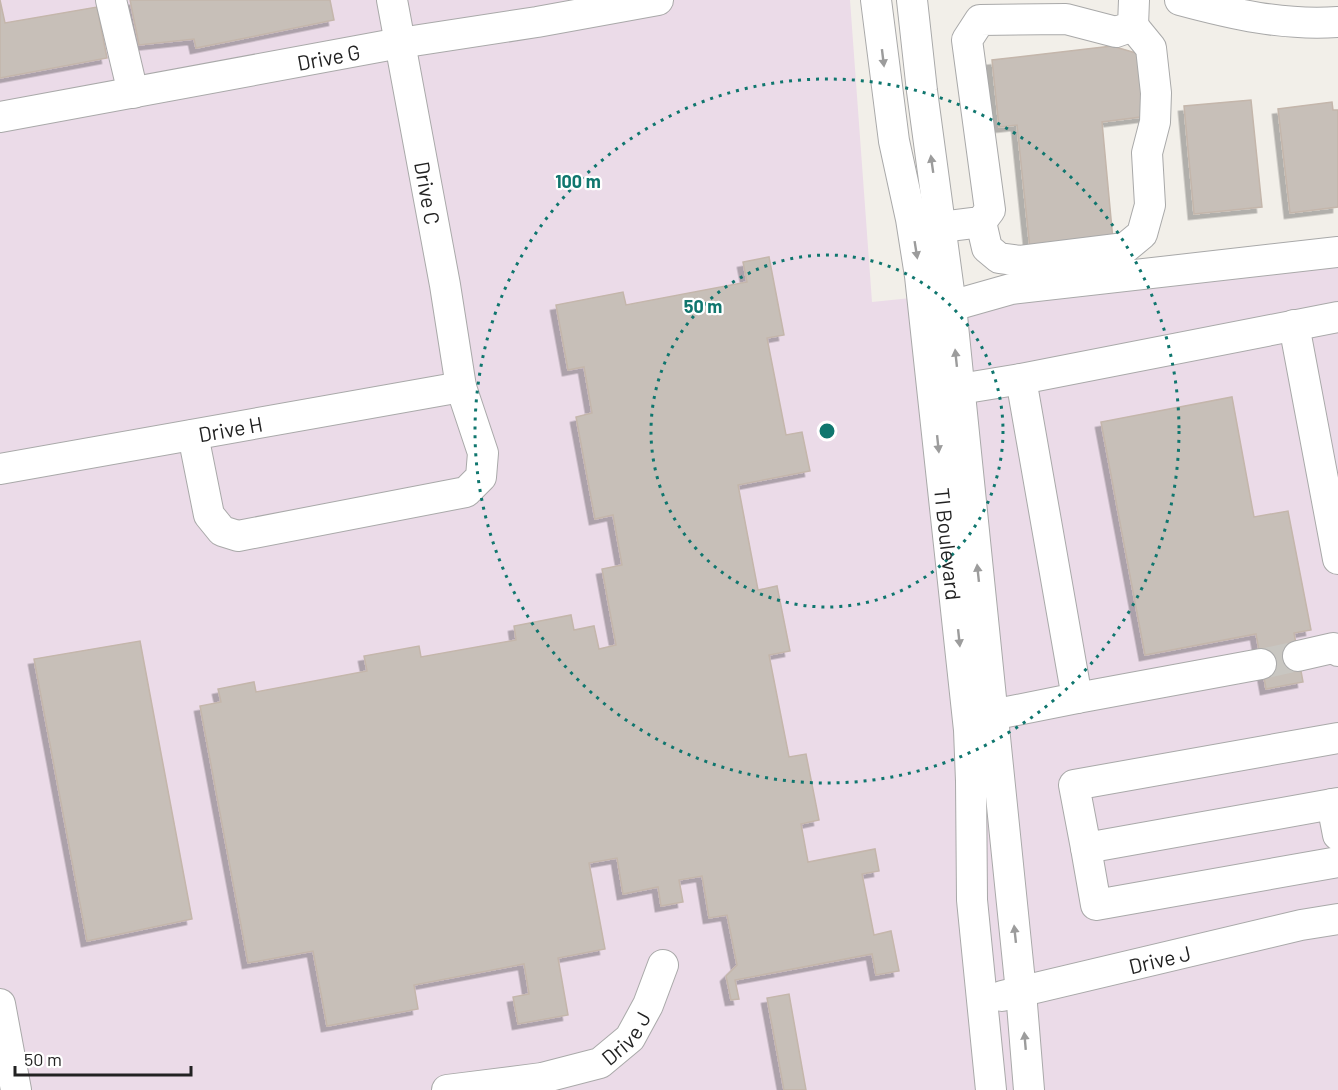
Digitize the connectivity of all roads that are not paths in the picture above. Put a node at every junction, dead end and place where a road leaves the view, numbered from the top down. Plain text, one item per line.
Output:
1 (111, 0) edge
2 (392, 0) edge
3 (658, 0) edge
4 (876, 0) edge
5 (912, 0) edge
6 (1180, 0) edge
7 (1226, 6) edge
8 (1133, 13) edge
9 (1338, 22) edge
10 (400, 43) junction
11 (133, 93) junction
12 (0, 117) edge
13 (981, 222) junction
14 (941, 227) junction
15 (1338, 252) edge
16 (937, 308) junction
17 (1338, 317) edge
18 (1294, 325) junction
19 (1021, 379) junction
20 (461, 387) junction
21 (960, 389) junction
22 (193, 435) junction
23 (0, 469) edge
24 (1338, 559) edge
25 (1338, 651) edge
26 (1298, 656) tunnel mouth
27 (1261, 664) tunnel mouth
28 (1077, 698) junction
29 (992, 715) junction
30 (1338, 738) edge
31 (1335, 804) edge
32 (1338, 836) edge
33 (1086, 848) junction
34 (1338, 862) edge
35 (1338, 919) edge
36 (663, 965) dead end
37 (1021, 992) junction
38 (982, 1000) junction
39 (0, 1004) edge
40 (16, 1090) edge
41 (447, 1090) edge
42 (991, 1090) edge
43 (1029, 1090) edge

1 - 11 street
2 - 10 street, Drive C
3 - 10 street, Drive G
4 -> 16 street, TI Boulevard
14 -> 5 street, TI Boulevard
6 - 7 street
7 - 9 street
8 - 13 street
8 - 13 street
10 - 11 street, Drive G
10 - 20 street, Drive C
11 - 12 street, Drive G
13 - 14 street
14 - 16 street, TI Boulevard
15 - 16 street
21 -> 16 street, TI Boulevard
16 -> 38 street, TI Boulevard
17 - 18 street
18 - 19 street
18 - 24 street
19 - 21 street
19 - 28 street
20 - 22 street, Drive H
20 - 22 street, Drive C
29 -> 21 street, TI Boulevard
22 - 23 street, Drive H
25 - 26 street
27 - 28 street
28 - 29 street
37 -> 29 street, TI Boulevard
30 - 33 street
31 - 32 street
31 - 33 street
33 - 34 street
35 - 37 street, Drive J
36 - 41 street, Drive J
37 - 38 street, Drive J
43 -> 37 street, TI Boulevard
38 - 42 street, TI Boulevard
39 - 40 street

